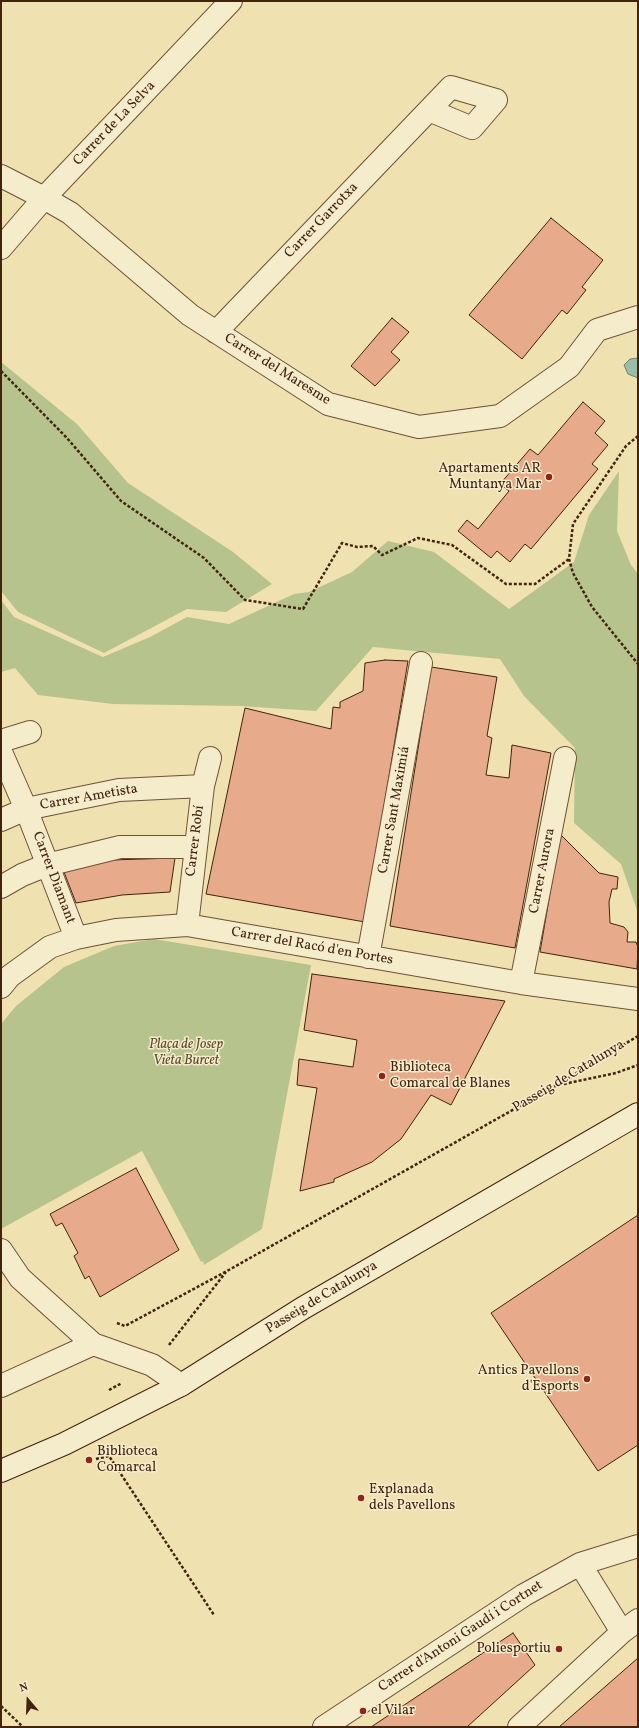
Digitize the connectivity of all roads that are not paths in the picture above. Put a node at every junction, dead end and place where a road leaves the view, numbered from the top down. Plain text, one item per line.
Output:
1 (219, 5) edge
2 (429, 110) dead end
3 (1, 176) edge
4 (44, 198) junction
5 (1, 248) edge
6 (638, 317) edge
7 (216, 332) junction
8 (421, 663) dead end
9 (30, 732) dead end
10 (1, 741) edge
11 (1, 752) edge
12 (210, 758) dead end
13 (565, 758) dead end
14 (203, 786) junction
15 (26, 809) junction
16 (1, 820) edge
17 (195, 847) junction
18 (47, 865) junction
19 (1, 888) edge
20 (187, 925) junction
21 (76, 938) junction
22 (368, 957) junction
23 (521, 983) junction
24 (1, 987) edge
25 (638, 999) edge
26 (638, 1114) edge
27 (1, 1250) edge
28 (11, 1277) edge
29 (93, 1344) junction
30 (180, 1385) junction
31 (1, 1386) edge
32 (1, 1471) edge
33 (638, 1546) edge
34 (580, 1564) junction
35 (630, 1626) edge
36 (324, 1727) edge
37 (519, 1727) edge

1 - 4 street, Carrer de La Selva
2 - 7 street, Carrer Garrotxa
3 - 4 street, Carrer del Maresme
4 - 5 street, Carrer de La Selva
4 - 7 street, Carrer del Maresme
6 - 7 street, Carrer del Maresme
8 - 22 street, Carrer Sant Maximiá
9 - 10 street
11 - 15 street, Carrer Diamant
12 - 14 street, Carrer Robí
13 - 23 street, Carrer Aurora
14 - 15 street, Carrer Ametista
14 - 17 street, Carrer Robí
15 - 16 street, Carrer Ametista
15 - 18 street, Carrer Diamant
17 - 18 street
17 - 20 street, Carrer Robí
18 - 19 street
18 - 21 street, Carrer Diamant
20 - 21 street, Carrer del Racó d'en Portes
20 - 22 street, Carrer del Racó d'en Portes
21 - 24 street, Carrer del Racó d'en Portes
22 - 23 street, Carrer del Racó d'en Portes
23 - 25 street, Carrer del Racó d'en Portes
26 - 30 street, Passeig de Catalunya
27 - 28 street
28 - 29 street
29 - 30 street
29 - 31 street
30 - 32 street, Passeig de Catalunya
33 - 34 street, Carrer d'Antoni Gaudí i Cortnet
34 - 35 street
34 - 36 street, Carrer d'Antoni Gaudí i Cortnet
35 - 37 street

